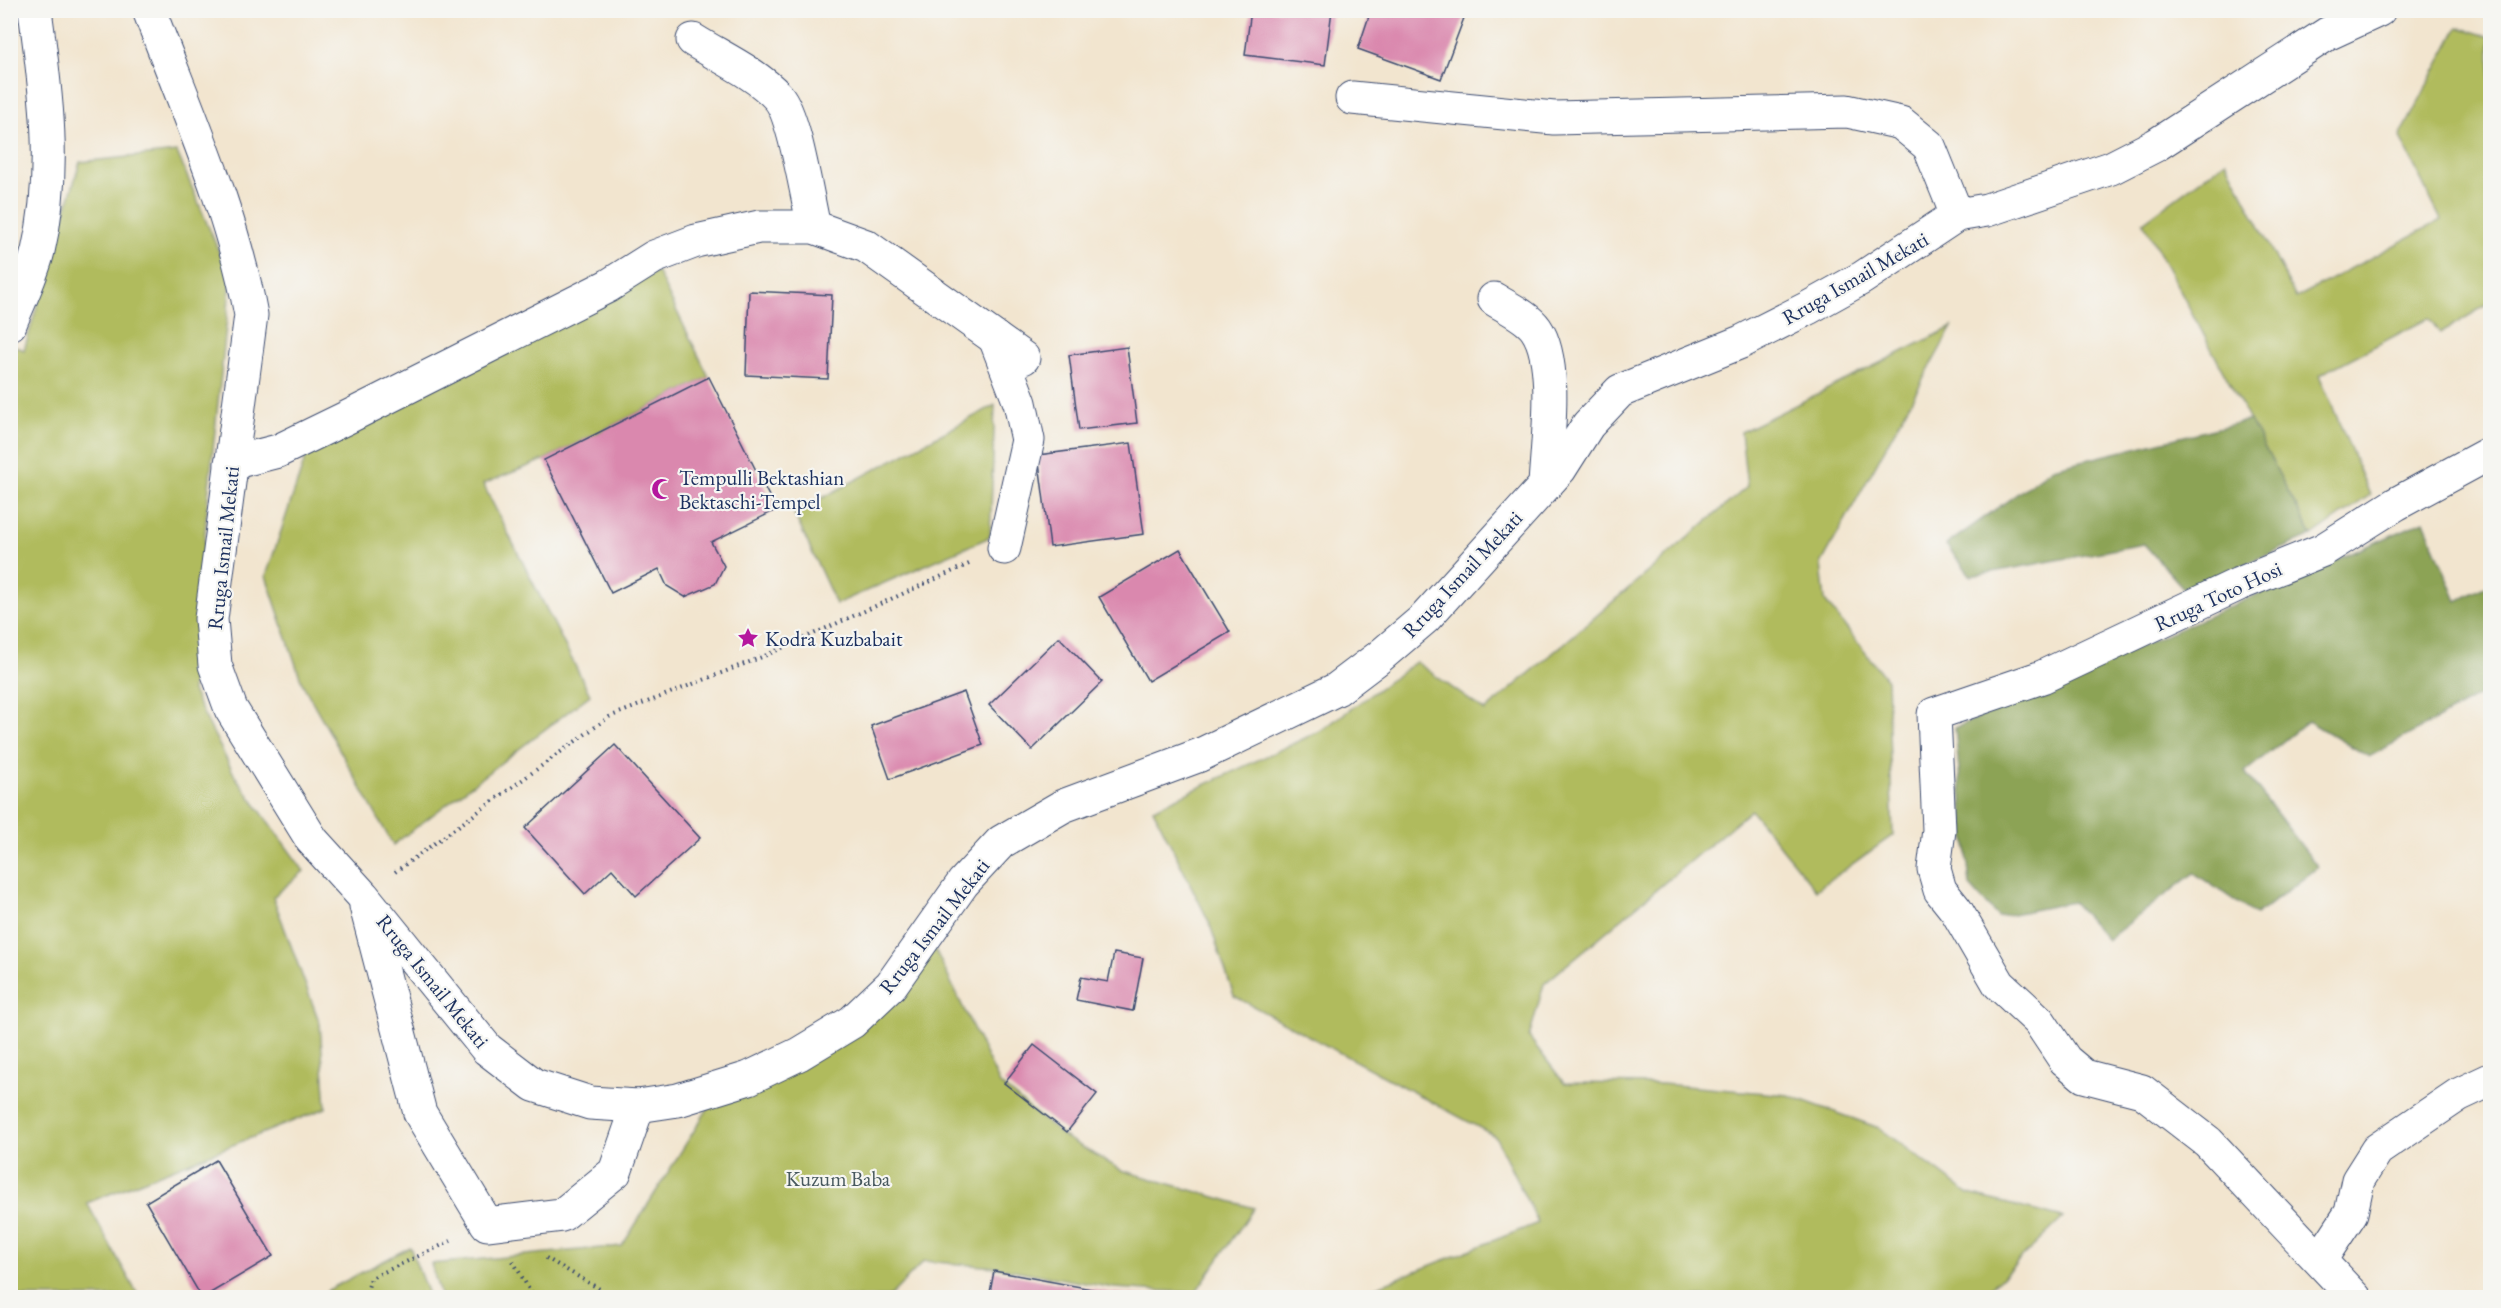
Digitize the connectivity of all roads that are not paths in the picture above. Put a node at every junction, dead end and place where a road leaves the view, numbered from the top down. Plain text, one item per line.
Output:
1 (35, 10) edge
2 (149, 10) edge
3 (2379, 10) edge
4 (693, 40) dead end
5 (1352, 98) dead end
6 (1957, 215) junction
7 (813, 227) junction
8 (1494, 298) dead end
9 (10, 324) edge
10 (995, 338) junction
11 (1023, 358) dead end
12 (2490, 453) edge
13 (231, 463) junction
14 (1545, 485) junction
15 (1004, 548) road end
16 (363, 896) junction
17 (2490, 1080) edge
18 (638, 1106) junction
19 (2320, 1260) junction
20 (2355, 1298) edge

1 - 9 street
2 - 13 street, Rruga Ismail Mekati
3 - 6 street, Rruga Ismail Mekati
4 - 7 street
5 - 6 street
6 - 14 street, Rruga Ismail Mekati
7 - 10 street
7 - 13 street
8 - 14 street
10 - 11 street
10 - 15 street
12 - 19 street, Rruga Toto Hosi
13 - 16 street, Rruga Ismail Mekati
14 - 18 street, Rruga Ismail Mekati
16 - 18 street, Rruga Ismail Mekati
16 - 18 street
17 - 19 street
19 - 20 street

